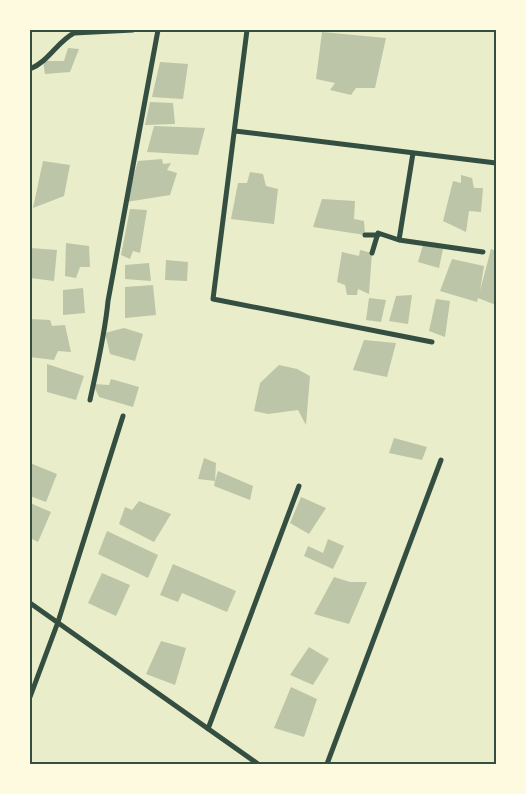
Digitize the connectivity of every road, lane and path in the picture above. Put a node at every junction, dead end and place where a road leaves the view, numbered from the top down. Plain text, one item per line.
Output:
1 (133, 30) edge
2 (158, 30) edge
3 (248, 30) edge
4 (30, 69) edge
5 (235, 130) junction
6 (413, 153) junction
7 (496, 163) edge
8 (365, 235) dead end
9 (384, 235) junction
10 (399, 240) junction
11 (483, 252) dead end
12 (372, 253) dead end
13 (432, 342) dead end
14 (90, 400) dead end
15 (123, 416) dead end
16 (441, 460) dead end
17 (299, 486) dead end
18 (30, 603) edge
19 (58, 622) junction
20 (30, 697) edge
21 (208, 729) junction
22 (258, 764) edge
23 (327, 764) edge

1 - 4 street
2 - 14 street
3 - 5 street
5 - 6 street
5 - 13 street
6 - 7 street
6 - 10 street
8 - 9 street
9 - 10 street
9 - 12 street
10 - 11 street
15 - 19 street
16 - 23 street
17 - 21 street
18 - 19 street
19 - 20 street
19 - 21 street
21 - 22 street

